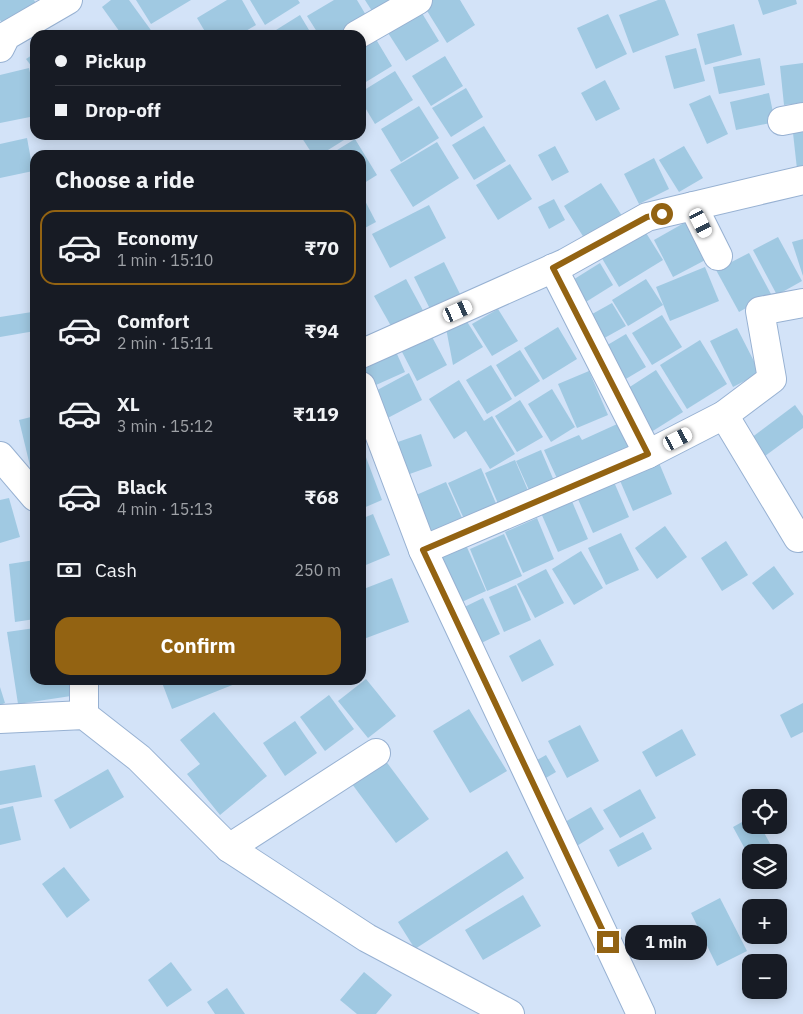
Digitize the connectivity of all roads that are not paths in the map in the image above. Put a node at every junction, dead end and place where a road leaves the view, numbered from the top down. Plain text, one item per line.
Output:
1 (68, 0) edge
2 (418, 0) edge
3 (366, 30) edge
4 (0, 48) edge
5 (803, 180) edge
6 (693, 206) junction
7 (718, 256) dead end
8 (553, 268) junction
9 (803, 303) edge
10 (366, 352) edge
11 (366, 399) edge
12 (724, 416) junction
13 (648, 454) junction
14 (0, 456) edge
15 (30, 491) edge
16 (803, 536) edge
17 (423, 550) junction
18 (84, 685) edge
19 (84, 715) junction
20 (0, 719) edge
21 (376, 753) dead end
22 (229, 848) junction
23 (510, 1014) edge
24 (641, 1014) edge

1 - 4 street
2 - 3 street
5 - 6 street
6 - 7 street
6 - 8 street
8 - 10 street
8 - 13 street
9 - 12 street
11 - 17 street
12 - 13 street
12 - 16 street
13 - 17 street
14 - 15 street
17 - 24 street
18 - 19 street
19 - 20 street
19 - 22 street
21 - 22 street
22 - 23 street

